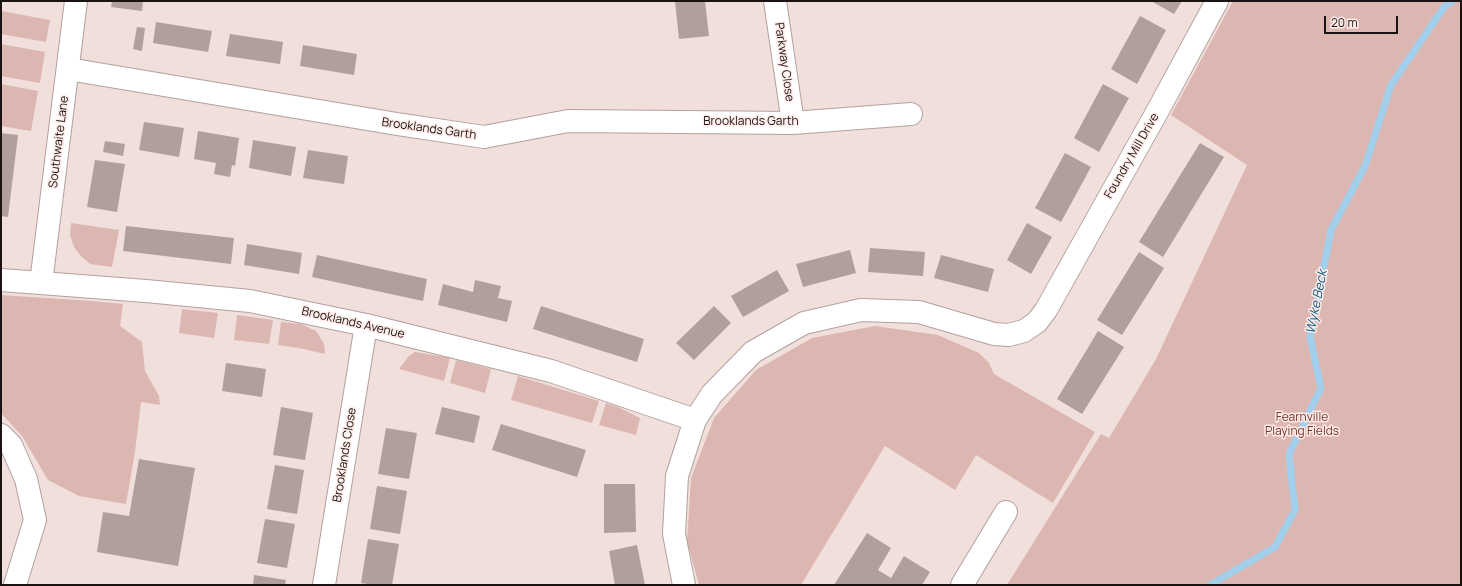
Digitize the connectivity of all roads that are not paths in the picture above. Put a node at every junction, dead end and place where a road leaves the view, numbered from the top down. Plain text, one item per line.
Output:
1 (76, 1) edge
2 (775, 1) edge
3 (1218, 1) edge
4 (68, 69) junction
5 (911, 114) dead end
6 (793, 123) junction
7 (1, 280) edge
8 (42, 283) junction
9 (366, 325) junction
10 (695, 420) junction
11 (1, 435) edge
12 (1006, 512) dead end
13 (15, 585) edge
14 (324, 585) edge
15 (684, 585) edge
16 (962, 585) edge

1 - 4 street, Southwaite Lane
2 - 6 street, Parkway Close
3 - 10 street, Foundry Mill Drive
4 - 6 street, Brooklands Garth
4 - 8 street, Southwaite Lane
5 - 6 street, Brooklands Garth
7 - 8 street, Brooklands Avenue
8 - 9 street, Brooklands Avenue
9 - 10 street, Brooklands Avenue
9 - 14 street, Brooklands Close
10 - 15 street, Foundry Mill Drive
11 - 13 street
12 - 16 street

